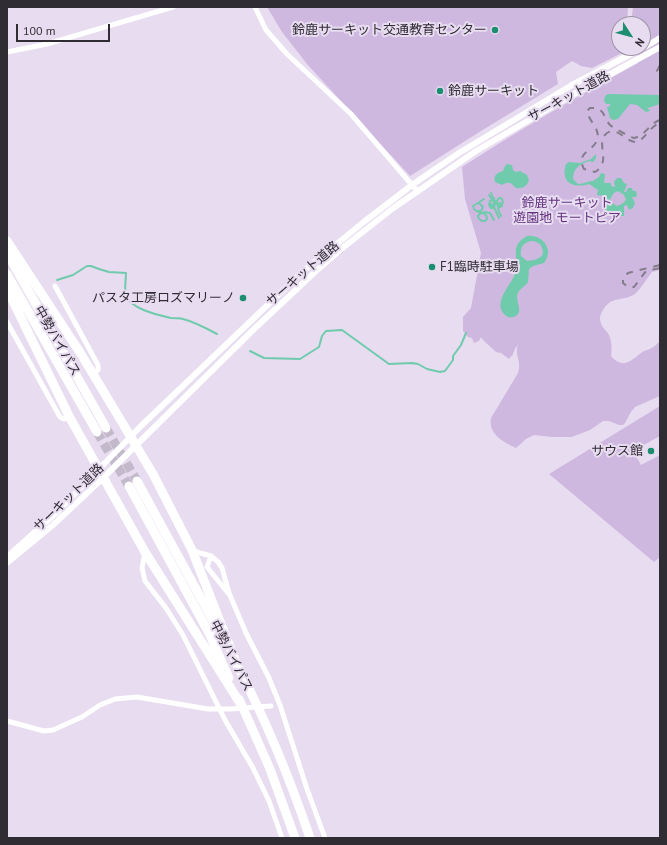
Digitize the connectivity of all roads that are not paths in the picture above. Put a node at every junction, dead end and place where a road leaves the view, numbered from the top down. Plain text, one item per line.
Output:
1 (173, 7) edge
2 (255, 7) edge
3 (660, 38) edge
4 (651, 43) edge
5 (660, 46) edge
6 (7, 52) edge
7 (628, 56) edge
8 (412, 185) junction
9 (418, 192) junction
10 (7, 241) edge
11 (7, 253) edge
12 (7, 274) edge
13 (55, 286) dead end
14 (7, 289) edge
15 (7, 322) edge
16 (94, 374) junction
17 (70, 418) junction
18 (106, 428) tunnel mouth
19 (97, 432) tunnel mouth
20 (130, 438) junction
21 (136, 446) junction
22 (102, 473) junction
23 (137, 481) tunnel mouth
24 (128, 486) tunnel mouth
25 (192, 550) junction
26 (145, 552) junction
27 (211, 556) junction
28 (7, 557) edge
29 (7, 563) edge
30 (228, 593) junction
31 (239, 670) junction
32 (240, 703) junction
33 (271, 706) dead end
34 (220, 710) junction
35 (7, 721) edge
36 (282, 838) edge
37 (295, 838) edge
38 (310, 838) edge
39 (325, 838) edge

1 - 6 street
2 - 8 street
3 - 4 street, サーキット道路
5 - 9 street, サーキット道路
7 - 8 street, サーキット道路
8 - 9 street
8 - 20 street, サーキット道路
9 - 21 street, サーキット道路
10 - 16 highway
11 - 18 highway, 中勢バイパス
12 - 19 highway, 中勢バイパス
13 - 16 street
14 - 17 highway
15 - 17 street
16 - 20 highway
17 - 22 highway
20 - 21 highway
20 - 22 street, サーキット道路
21 - 22 street, サーキット道路
21 - 25 highway
22 - 26 highway
22 - 28 street, サーキット道路
22 - 29 street
23 - 31 highway, 中勢バイパス
24 - 32 highway, 中勢バイパス
25 - 27 street
25 - 31 highway
26 - 32 highway
26 - 34 street
27 - 30 street
27 - 30 street
30 - 39 street
31 - 38 highway, 中勢バイパス
32 - 37 highway, 中勢バイパス
33 - 34 street
34 - 35 street
34 - 36 street

